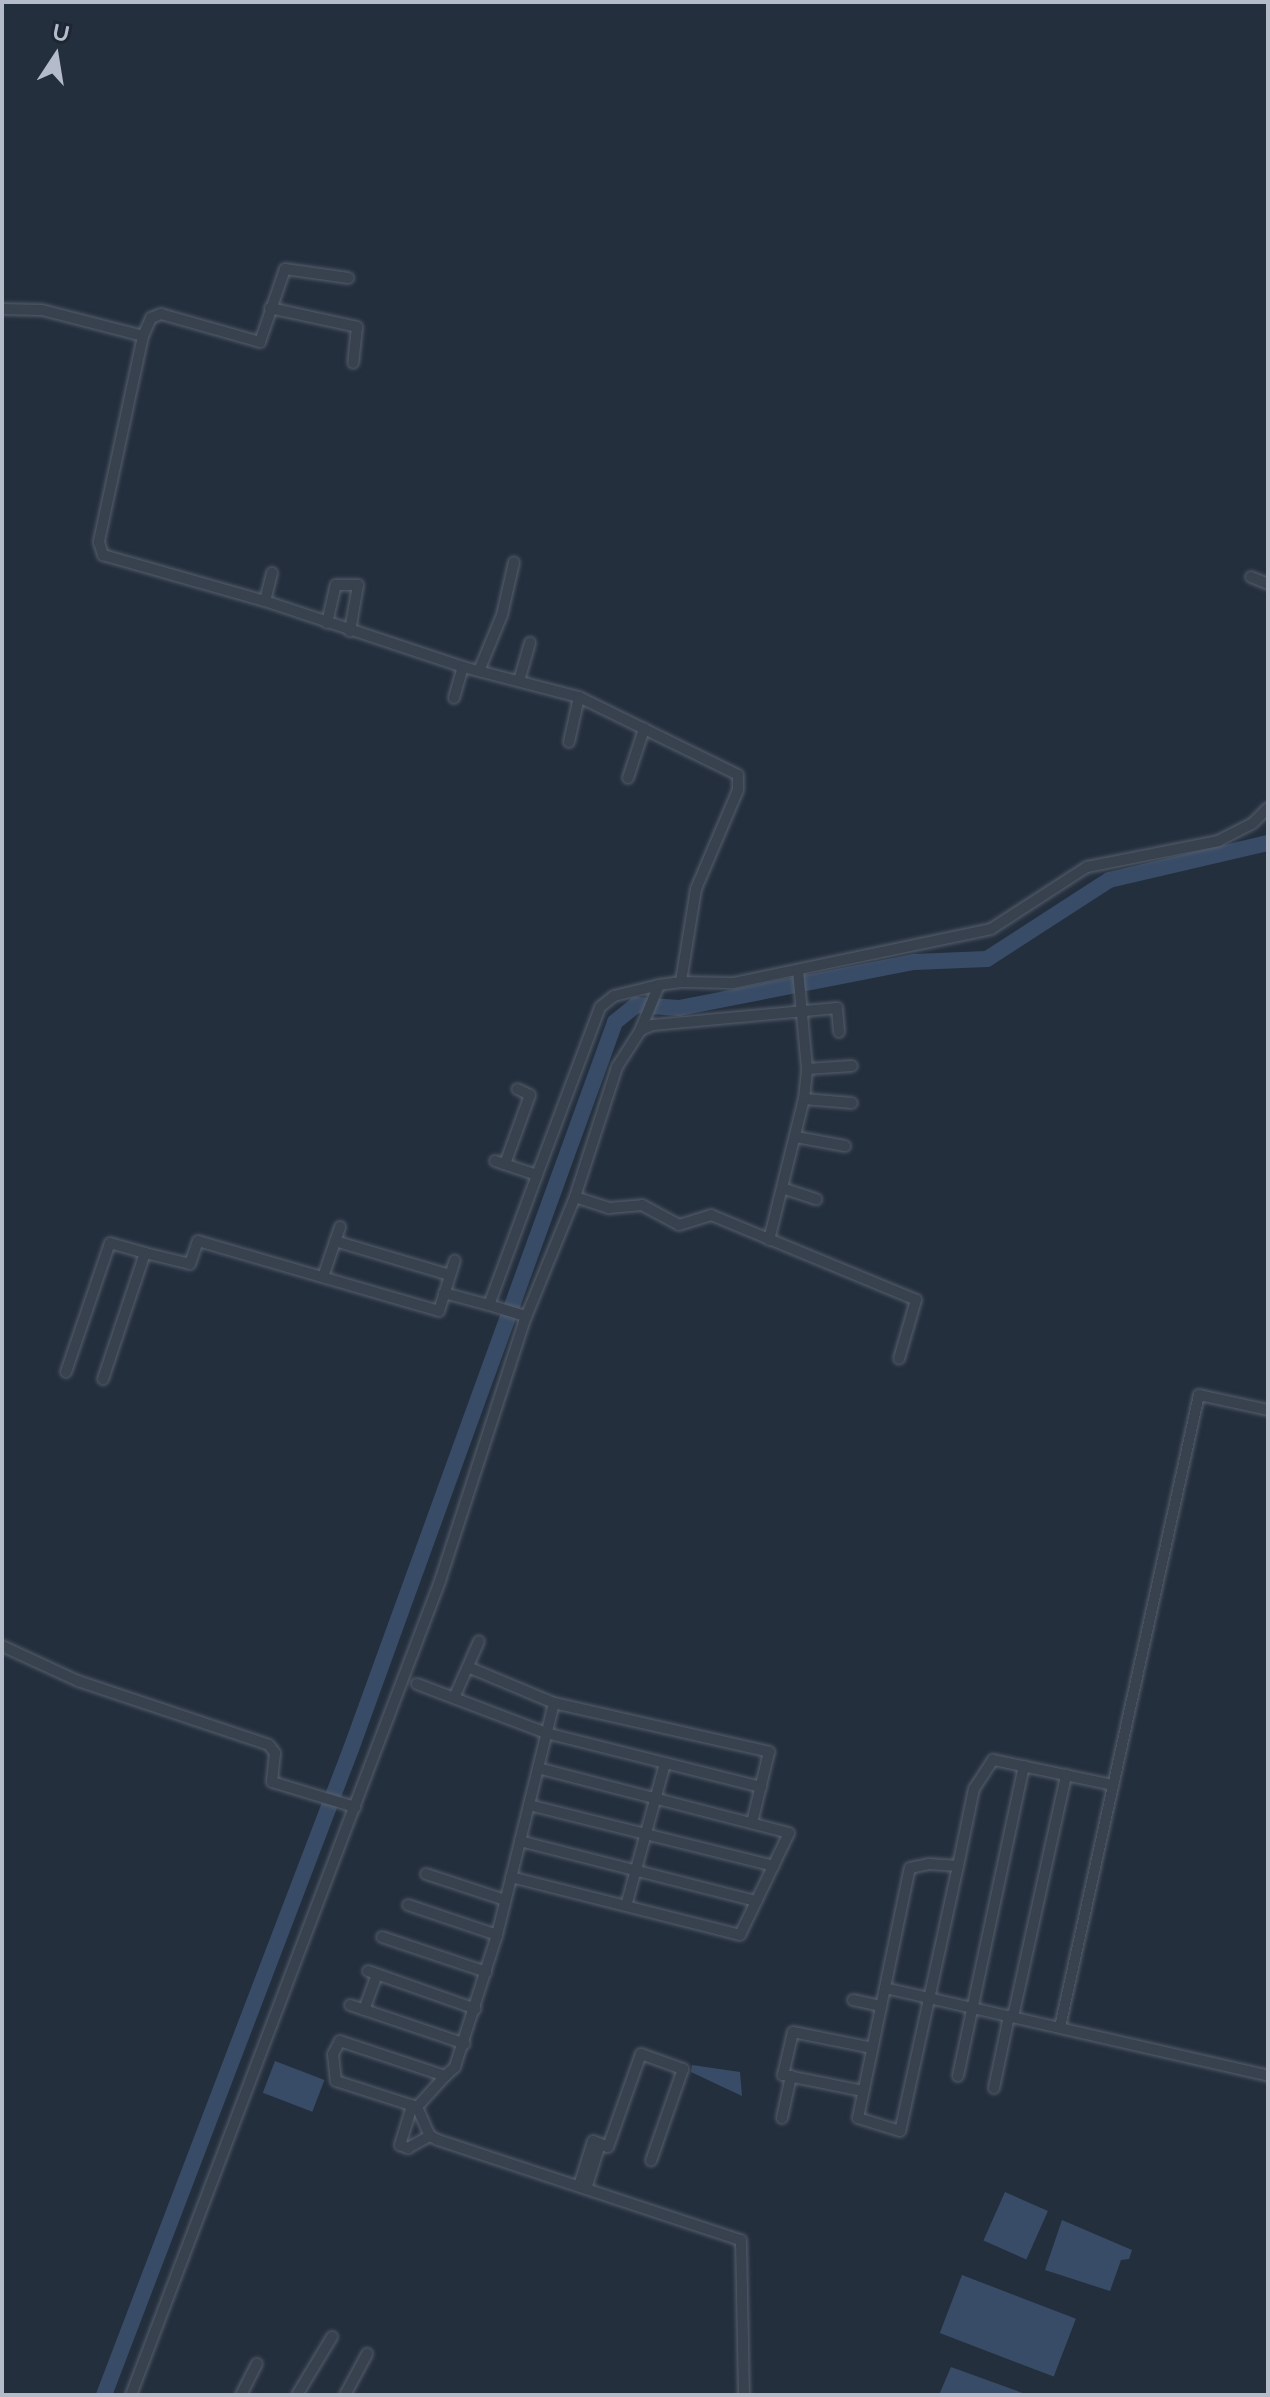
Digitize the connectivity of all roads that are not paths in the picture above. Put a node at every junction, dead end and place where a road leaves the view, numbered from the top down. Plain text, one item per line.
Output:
1 (348, 278) dead end
2 (270, 308) junction
3 (2, 309) edge
4 (143, 336) junction
5 (353, 363) dead end
6 (514, 562) dead end
7 (272, 573) dead end
8 (1251, 577) dead end
9 (1268, 584) edge
10 (265, 601) junction
11 (327, 623) junction
12 (350, 631) junction
13 (530, 643) dead end
14 (463, 667) junction
15 (479, 671) junction
16 (519, 681) junction
17 (579, 697) junction
18 (454, 698) dead end
19 (644, 729) junction
20 (569, 742) dead end
21 (628, 778) dead end
22 (1268, 808) edge
23 (799, 972) junction
24 (681, 982) junction
25 (658, 988) junction
26 (801, 1009) junction
27 (640, 1031) junction
28 (839, 1032) dead end
29 (852, 1066) dead end
30 (807, 1069) junction
31 (517, 1089) dead end
32 (804, 1099) junction
33 (852, 1103) dead end
34 (796, 1137) junction
35 (845, 1146) dead end
36 (537, 1175) junction
37 (785, 1189) junction
38 (575, 1197) junction
39 (816, 1199) dead end
40 (340, 1227) dead end
41 (769, 1240) junction
42 (335, 1241) junction
43 (145, 1253) junction
44 (455, 1260) dead end
45 (450, 1275) junction
46 (323, 1277) junction
47 (444, 1293) junction
48 (489, 1305) junction
49 (526, 1316) junction
50 (899, 1359) dead end
51 (66, 1372) dead end
52 (103, 1379) dead end
53 (1268, 1410) edge
54 (479, 1641) dead end
55 (2, 1646) edge
56 (468, 1667) junction
57 (417, 1684) dead end
58 (454, 1698) junction
59 (554, 1703) junction
60 (546, 1733) junction
61 (665, 1763) junction
62 (1024, 1766) junction
63 (538, 1768) junction
64 (1066, 1775) junction
65 (1113, 1785) junction
66 (761, 1787) junction
67 (655, 1799) junction
68 (351, 1805) junction
69 (529, 1805) junction
70 (752, 1823) junction
71 (646, 1834) junction
72 (520, 1841) junction
73 (773, 1866) junction
74 (958, 1866) junction
75 (635, 1870) junction
76 (426, 1874) dead end
77 (511, 1877) junction
78 (505, 1900) junction
79 (756, 1901) junction
80 (408, 1905) dead end
81 (626, 1906) junction
82 (497, 1935) junction
83 (382, 1937) dead end
84 (486, 1972) junction
85 (885, 1988) junction
86 (927, 1998) junction
87 (853, 2000) dead end
88 (350, 2005) dead end
89 (881, 2006) junction
90 (972, 2008) junction
91 (476, 2009) junction
92 (364, 2010) junction
93 (1011, 2016) junction
94 (1060, 2027) junction
95 (465, 2044) junction
96 (872, 2048) junction
97 (445, 2076) junction
98 (791, 2076) junction
99 (958, 2076) dead end
100 (1268, 2076) edge
101 (330, 2085) dead end
102 (994, 2088) dead end
103 (863, 2091) junction
104 (413, 2108) junction
105 (782, 2118) dead end
106 (430, 2136) junction
107 (651, 2161) dead end
108 (583, 2188) junction
109 (332, 2337) dead end
110 (367, 2354) dead end
111 (257, 2364) dead end
112 (131, 2395) edge
113 (241, 2395) edge
114 (297, 2395) edge
115 (345, 2395) edge
116 (744, 2395) edge

1 - 2 street
2 - 4 street
2 - 5 street
3 - 4 street
4 - 10 street
6 - 15 street
7 - 10 street
8 - 9 street
10 - 11 street
11 - 12 street
11 - 12 street
12 - 14 street
13 - 16 street
14 - 15 street
14 - 18 street
15 - 16 street
16 - 17 street
17 - 19 street
17 - 20 street
19 - 21 street
19 - 24 street
22 - 23 street
23 - 24 street
23 - 26 street
24 - 25 street
25 - 27 street
25 - 36 street
26 - 27 street
26 - 28 street
26 - 30 street
27 - 38 street
29 - 30 street
30 - 32 street
31 - 36 street
32 - 33 street
32 - 34 street
34 - 35 street
34 - 37 street
36 - 48 street
37 - 39 street
37 - 41 street
38 - 41 street
38 - 49 street
40 - 42 street
41 - 50 street
42 - 45 street
42 - 46 street
43 - 46 street
43 - 51 street
43 - 52 street
44 - 45 street
45 - 47 street
46 - 47 street
47 - 48 street
48 - 49 street
49 - 68 street
53 - 65 street
54 - 56 street
55 - 68 street
56 - 58 street
56 - 59 street
57 - 58 street
58 - 60 street
59 - 60 street
59 - 66 street
60 - 61 street
60 - 63 street
61 - 66 street
61 - 67 street
62 - 64 street
62 - 74 street
62 - 90 street
63 - 67 street
63 - 69 street
64 - 65 street
64 - 93 street
65 - 94 street
66 - 70 street
67 - 70 street
67 - 71 street
68 - 112 street
69 - 71 street
69 - 72 street
70 - 73 street
71 - 73 street
71 - 75 street
72 - 75 street
72 - 77 street
73 - 79 street
74 - 85 street
74 - 86 street
75 - 79 street
75 - 81 street
76 - 78 street
77 - 78 street
77 - 81 street
78 - 82 street
79 - 81 street
80 - 82 street
82 - 84 street
83 - 84 street
84 - 91 street
85 - 86 street
85 - 89 street
86 - 90 street
86 - 103 street
87 - 89 street
88 - 92 street
89 - 96 street
90 - 93 street
90 - 99 street
91 - 92 street
91 - 95 street
92 - 95 street
93 - 94 street
93 - 102 street
94 - 100 street
95 - 97 street
96 - 98 street
96 - 103 street
97 - 104 street
97 - 104 street
98 - 103 street
98 - 105 street
101 - 104 street
104 - 106 street
104 - 106 street
106 - 108 street
107 - 108 street
108 - 116 street
109 - 114 street
110 - 115 street
111 - 113 street

